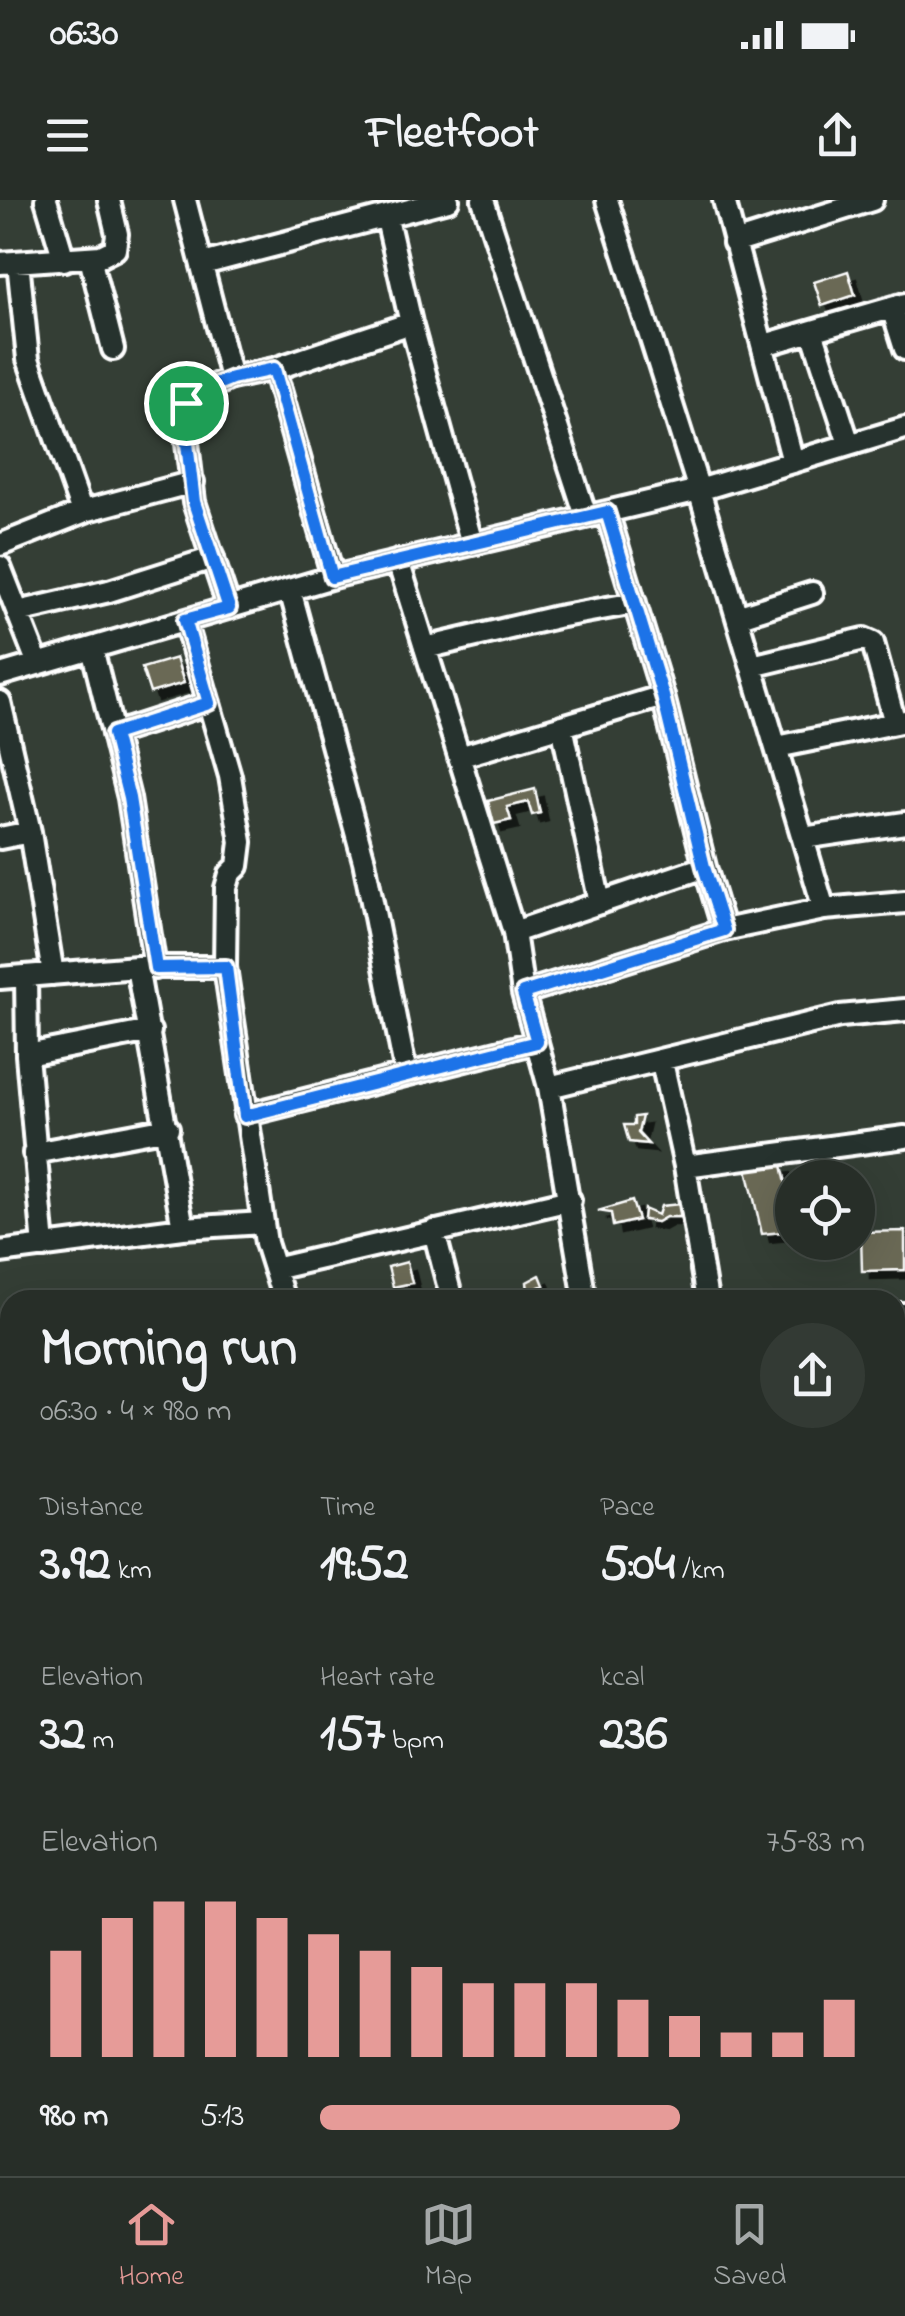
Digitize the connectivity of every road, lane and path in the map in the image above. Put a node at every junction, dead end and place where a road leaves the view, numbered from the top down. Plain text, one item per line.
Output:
1 (46, 200) edge
2 (109, 200) edge
3 (185, 200) edge
4 (448, 200) edge
5 (483, 200) edge
6 (607, 200) edge
7 (724, 200) edge
8 (872, 200) edge
9 (387, 218) junction
10 (734, 243) junction
11 (90, 258) junction
12 (64, 260) junction
13 (9, 263) edge
14 (204, 264) junction
15 (898, 306) edge
16 (411, 323) junction
17 (812, 331) junction
18 (764, 345) junction
19 (113, 349) dead end
20 (905, 350) edge
21 (274, 369) junction
22 (232, 378) junction
23 (905, 428) edge
24 (849, 444) junction
25 (794, 462) junction
26 (193, 482) junction
27 (698, 490) junction
28 (82, 512) junction
29 (597, 514) junction
30 (0, 544) edge
31 (472, 544) junction
32 (213, 558) junction
33 (398, 562) junction
34 (0, 566) edge
35 (332, 577) junction
36 (290, 590) junction
37 (812, 593) dead end
38 (634, 603) junction
39 (229, 608) junction
40 (18, 612) junction
41 (737, 617) junction
42 (185, 620) junction
43 (92, 648) junction
44 (425, 648) junction
45 (38, 664) junction
46 (752, 666) junction
47 (0, 675) edge
48 (663, 696) junction
49 (0, 702) edge
50 (209, 703) junction
51 (900, 722) edge
52 (562, 726) junction
53 (113, 734) junction
54 (776, 748) junction
55 (459, 757) junction
56 (905, 823) edge
57 (30, 832) junction
58 (0, 838) edge
59 (803, 838) junction
60 (704, 867) junction
61 (905, 902) edge
62 (600, 903) junction
63 (824, 909) junction
64 (724, 930) junction
65 (514, 932) junction
66 (146, 967) junction
67 (226, 967) junction
68 (54, 974) junction
69 (26, 976) junction
70 (0, 978) edge
71 (523, 993) junction
72 (905, 1010) edge
73 (150, 1031) junction
74 (537, 1042) junction
75 (27, 1054) junction
76 (662, 1062) junction
77 (406, 1074) junction
78 (549, 1087) junction
79 (245, 1116) junction
80 (168, 1128) junction
81 (905, 1137) edge
82 (34, 1153) junction
83 (685, 1166) junction
84 (570, 1200) junction
85 (262, 1223) junction
86 (183, 1228) junction
87 (434, 1231) junction
88 (44, 1247) junction
89 (0, 1252) edge
90 (274, 1269) junction
91 (281, 1290) edge
92 (449, 1290) edge
93 (584, 1290) edge
94 (705, 1290) edge

1 - 12 street
2 - 11 street
3 - 14 street
4 - 9 street
5 - 29 street
6 - 27 street
7 - 10 street
8 - 10 street
9 - 14 street
9 - 16 street
10 - 18 street
11 - 12 street
11 - 19 street
12 - 13 street
13 - 28 street
14 - 22 street
15 - 17 street
15 - 20 street
16 - 21 street
16 - 31 street
17 - 18 street
17 - 24 street
18 - 25 street
21 - 22 street
21 - 35 street
22 - 26 street
23 - 24 street
24 - 25 street
25 - 27 street
26 - 28 street
26 - 32 street
27 - 29 street
27 - 41 street
28 - 30 street
29 - 31 street
29 - 38 street
31 - 33 street
32 - 39 street
32 - 40 street
33 - 35 street
33 - 44 street
34 - 40 street
35 - 36 street
36 - 39 street
36 - 77 street
37 - 41 street
38 - 44 street
38 - 48 street
39 - 42 street
40 - 45 street
41 - 46 street
42 - 43 street
42 - 50 street
43 - 45 street
43 - 53 street
44 - 55 street
45 - 47 street
46 - 51 street
46 - 54 street
48 - 52 street
48 - 60 street
49 - 57 street
50 - 53 street
50 - 67 street
51 - 54 street
52 - 55 street
52 - 62 street
53 - 66 street
54 - 59 street
55 - 65 street
56 - 59 street
57 - 58 street
57 - 68 street
59 - 63 street
60 - 62 street
60 - 64 street
61 - 63 street
62 - 65 street
63 - 64 street
64 - 71 street
65 - 71 street
66 - 67 street
66 - 68 street
66 - 73 street
67 - 79 street
68 - 69 street
69 - 70 street
69 - 75 street
71 - 74 street
72 - 76 street
73 - 75 street
73 - 80 street
74 - 77 street
74 - 78 street
75 - 82 street
76 - 78 street
76 - 83 street
77 - 79 street
78 - 84 street
79 - 85 street
80 - 82 street
80 - 86 street
81 - 83 street
82 - 88 street
83 - 94 street
84 - 87 street
84 - 93 street
85 - 86 street
85 - 90 street
86 - 88 street
87 - 90 street
87 - 92 street
88 - 89 street
90 - 91 street

